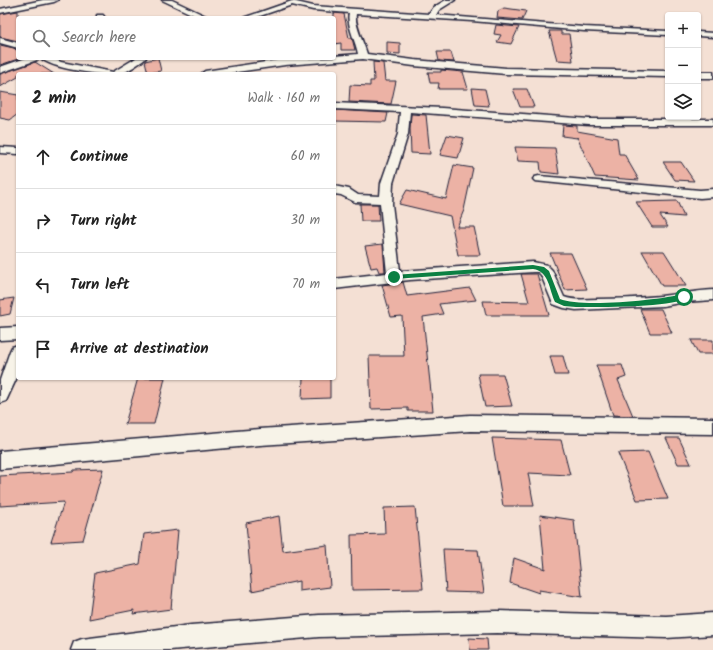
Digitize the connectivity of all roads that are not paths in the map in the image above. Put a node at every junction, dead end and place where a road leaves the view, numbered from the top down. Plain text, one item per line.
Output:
1 (54, 0) edge
2 (166, 0) edge
3 (300, 0) edge
4 (451, 0) edge
5 (289, 2) edge
6 (0, 11) edge
7 (353, 11) junction
8 (202, 16) edge
9 (252, 16) edge
10 (432, 17) junction
11 (665, 34) edge
12 (701, 34) edge
13 (713, 35) edge
14 (0, 40) edge
15 (16, 45) edge
16 (363, 56) junction
17 (336, 58) edge
18 (28, 60) edge
19 (49, 60) edge
20 (139, 60) edge
21 (311, 60) edge
22 (0, 70) edge
23 (101, 72) edge
24 (119, 72) edge
25 (218, 72) edge
26 (665, 74) edge
27 (701, 75) edge
28 (713, 75) edge
29 (336, 106) edge
30 (405, 110) junction
31 (713, 122) edge
32 (0, 150) edge
33 (16, 150) edge
34 (539, 179) dead end
35 (336, 190) edge
36 (713, 193) edge
37 (386, 200) junction
38 (394, 277) junction
39 (336, 284) edge
40 (713, 295) edge
41 (16, 333) edge
42 (0, 334) edge
43 (16, 357) edge
44 (0, 396) edge
45 (713, 426) edge
46 (0, 460) edge
47 (713, 624) edge
48 (82, 650) edge

1 - 6 street
2 - 8 street
3 - 5 street
4 - 10 street
5 - 7 street
5 - 9 street
7 - 10 street
7 - 16 street
10 - 11 street
12 - 13 street
14 - 15 street
16 - 17 street
16 - 26 street
18 - 22 street
19 - 23 street
20 - 24 street
21 - 25 street
27 - 28 street
29 - 30 street
30 - 31 street
30 - 37 street
32 - 33 street
34 - 36 street
35 - 37 street
37 - 38 street
38 - 39 street
38 - 40 street
41 - 42 street
43 - 44 street
45 - 46 street
47 - 48 street

